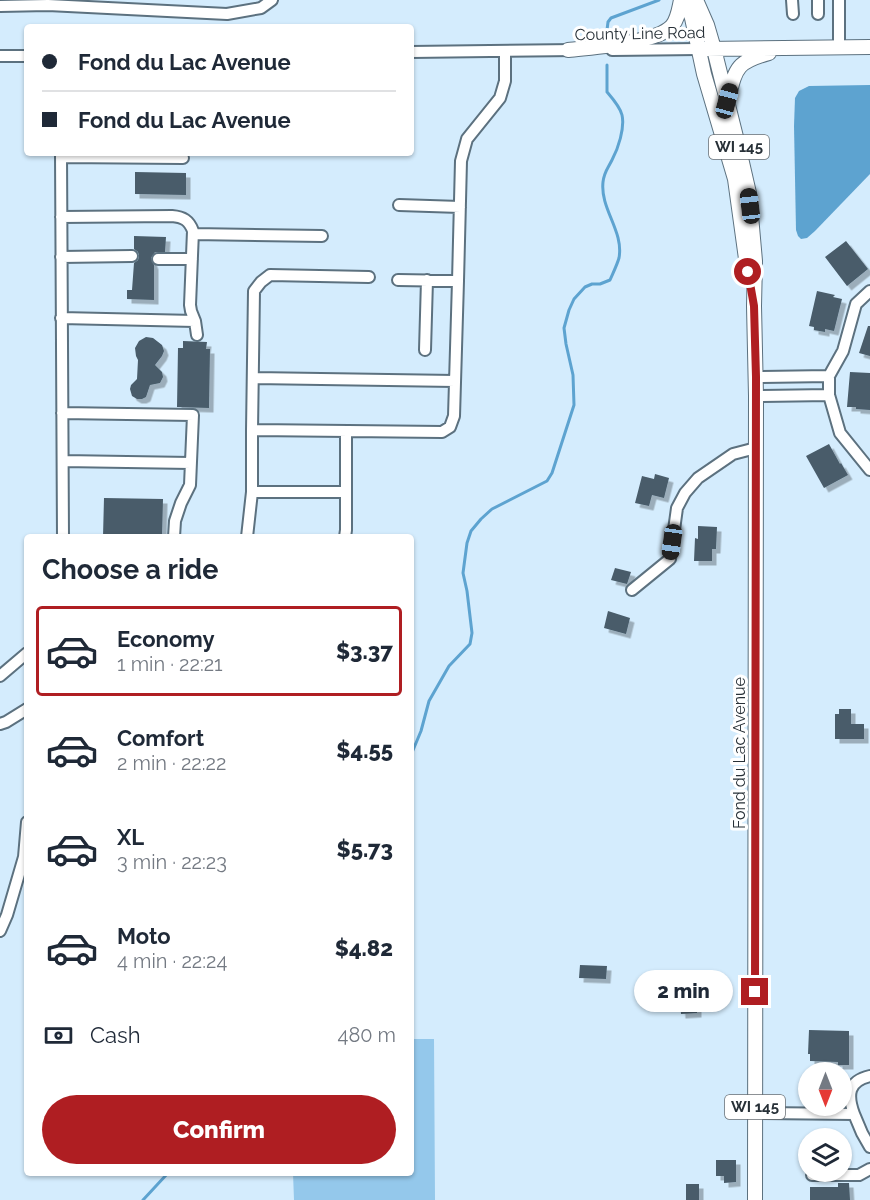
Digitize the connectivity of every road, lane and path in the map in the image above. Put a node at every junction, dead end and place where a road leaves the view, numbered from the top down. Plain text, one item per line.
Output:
1 (272, 0) edge
2 (683, 0) edge
3 (696, 0) edge
4 (792, 0) edge
5 (818, 0) edge
6 (839, 0) edge
7 (0, 6) edge
8 (793, 14) dead end
9 (818, 14) dead end
10 (839, 47) junction
11 (870, 47) edge
12 (789, 48) junction
13 (698, 49) junction
14 (714, 49) junction
15 (568, 50) junction
16 (505, 51) junction
17 (414, 52) edge
18 (0, 56) edge
19 (24, 56) edge
20 (727, 101) junction
21 (61, 156) edge
22 (102, 156) edge
23 (183, 158) dead end
24 (399, 205) dead end
25 (460, 207) junction
26 (61, 217) junction
27 (193, 234) junction
28 (322, 236) dead end
29 (132, 256) dead end
30 (61, 257) junction
31 (158, 259) dead end
32 (192, 259) junction
33 (369, 277) dead end
34 (398, 280) dead end
35 (427, 280) junction
36 (458, 281) junction
37 (870, 291) edge
38 (754, 306) junction
39 (61, 318) junction
40 (195, 321) junction
41 (197, 335) dead end
42 (425, 350) dead end
43 (829, 376) junction
44 (756, 377) junction
45 (253, 378) junction
46 (455, 381) junction
47 (829, 395) junction
48 (756, 396) junction
49 (62, 413) junction
50 (252, 430) junction
51 (346, 431) junction
52 (756, 448) junction
53 (63, 461) junction
54 (190, 463) junction
55 (870, 470) edge
56 (252, 492) junction
57 (346, 492) junction
58 (63, 534) edge
59 (174, 534) edge
60 (247, 534) edge
61 (345, 534) edge
62 (632, 590) dead end
63 (24, 656) edge
64 (0, 676) edge
65 (24, 710) edge
66 (0, 724) edge
67 (24, 857) edge
68 (0, 931) edge
69 (870, 1076) edge
70 (755, 1113) junction
71 (854, 1113) junction
72 (870, 1147) edge
73 (870, 1169) edge
74 (852, 1174) edge
75 (755, 1200) edge

1 - 7 street
2 - 13 main road, Fond du Lac Avenue / WI 145
2 - 15 main road
3 - 14 main road, Fond du Lac Avenue / WI 145
4 - 8 street
5 - 9 street
6 - 10 street
10 - 11 main road, County Line Road
10 - 12 main road, County Line Road
12 - 14 main road, County Line Road
12 - 20 main road
13 - 14 main road, County Line Road
13 - 15 street, County Line Road
13 - 38 main road, Fond du Lac Avenue / WI 145
14 - 20 main road, Fond du Lac Avenue / WI 145
15 - 16 street, County Line Road
16 - 17 street, County Line Road
16 - 25 street
18 - 19 street
20 - 38 main road, Fond du Lac Avenue / WI 145
21 - 26 street
22 - 23 street
24 - 25 street
25 - 36 street
26 - 27 street
26 - 30 street
27 - 28 street
27 - 32 street
29 - 30 street
30 - 39 street
31 - 32 street
32 - 40 street
33 - 45 street
34 - 35 street
35 - 36 street
35 - 42 street
36 - 46 street
37 - 43 street
38 - 44 main road, Fond du Lac Avenue / WI 145
39 - 40 street
39 - 49 street
40 - 41 street
43 - 44 street
43 - 47 street
44 - 48 main road, Fond du Lac Avenue / WI 145
45 - 46 street
45 - 50 street
46 - 51 street
47 - 48 street
47 - 55 street
48 - 52 main road, Fond du Lac Avenue / WI 145
49 - 53 street
49 - 54 street
50 - 51 street
50 - 56 street
51 - 57 street
52 - 62 street
52 - 70 main road, Fond du Lac Avenue / WI 145
53 - 54 street
53 - 58 street
54 - 59 street
56 - 57 street
56 - 60 street
57 - 61 street
63 - 64 street
65 - 66 street
67 - 68 street
69 - 71 street
70 - 71 street
70 - 75 main road, Fond du Lac Avenue / WI 145
71 - 72 street
73 - 74 street

